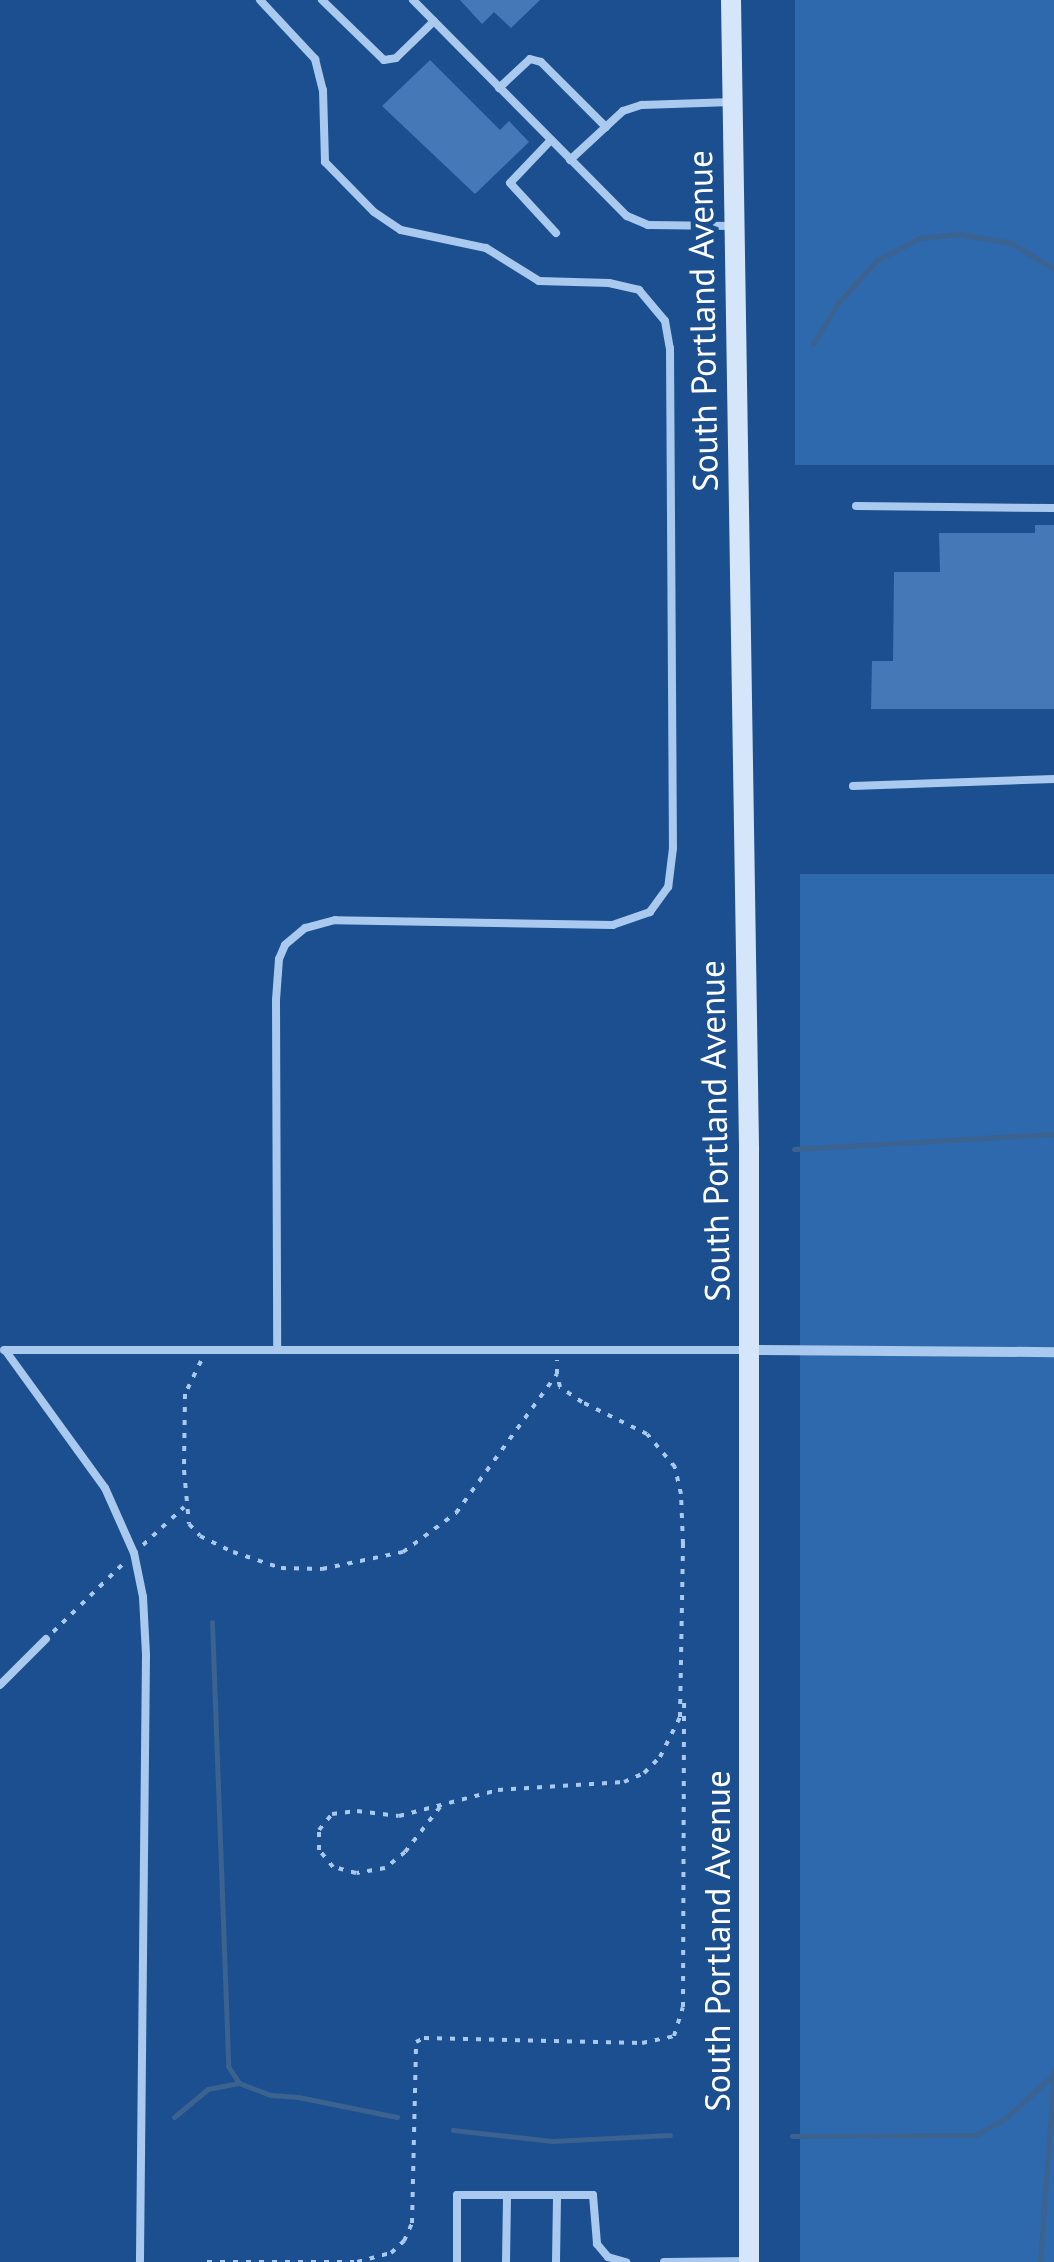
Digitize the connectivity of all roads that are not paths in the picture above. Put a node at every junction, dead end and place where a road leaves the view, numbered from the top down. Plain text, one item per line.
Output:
1 (260, 0) edge
2 (322, 0) edge
3 (413, 0) edge
4 (731, 0) edge
5 (434, 21) junction
6 (499, 88) junction
7 (732, 102) junction
8 (606, 127) junction
9 (551, 140) junction
10 (570, 160) junction
11 (732, 226) junction
12 (556, 233) dead end
13 (856, 506) dead end
14 (1054, 508) edge
15 (1054, 778) edge
16 (854, 786) dead end
17 (2, 1350) edge
18 (277, 1350) junction
19 (749, 1350) junction
20 (1054, 1352) edge
21 (46, 1639) road end
22 (0, 1685) edge
23 (507, 2195) junction
24 (557, 2195) junction
25 (608, 2260) edge
26 (140, 2262) edge
27 (458, 2262) edge
28 (506, 2262) edge
29 (556, 2262) edge
30 (626, 2262) edge
31 (664, 2262) edge
32 (749, 2262) edge

1 - 18 lane
2 - 5 lane
3 - 5 lane
4 - 7 main road, South Portland Avenue
5 - 6 lane
6 - 8 lane
6 - 9 lane
7 - 8 lane
7 - 11 main road, South Portland Avenue
8 - 10 lane
9 - 10 lane
9 - 12 lane
10 - 11 lane
11 - 19 main road, South Portland Avenue
13 - 14 lane
15 - 16 lane
17 - 18 lane
17 - 26 lane
18 - 19 lane
19 - 20 street
19 - 32 main road, South Portland Avenue
21 - 22 lane
23 - 24 lane
23 - 27 lane
23 - 28 lane
24 - 25 lane
24 - 29 lane
25 - 30 lane
31 - 32 lane

